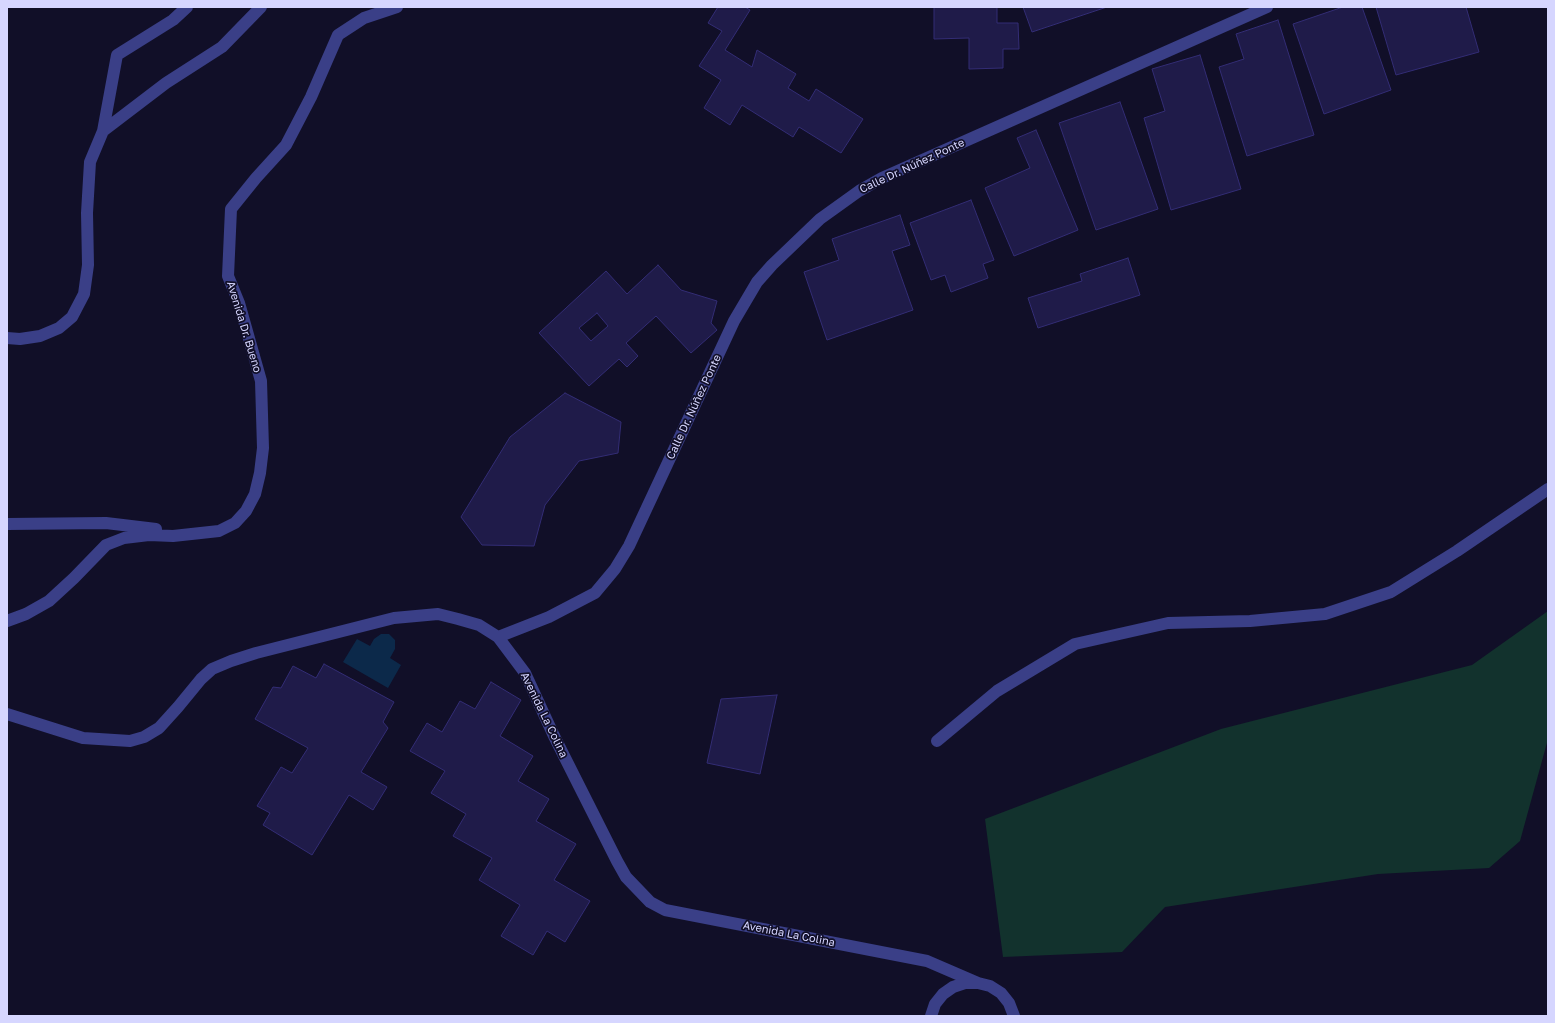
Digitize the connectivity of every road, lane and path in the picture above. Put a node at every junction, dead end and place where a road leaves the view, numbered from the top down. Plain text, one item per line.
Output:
1 (187, 7) edge
2 (261, 7) edge
3 (397, 7) edge
4 (1267, 7) edge
5 (102, 131) junction
6 (7, 338) edge
7 (1548, 489) edge
8 (7, 524) edge
9 (195, 534) junction
10 (7, 622) edge
11 (498, 637) junction
12 (7, 714) edge
13 (937, 741) dead end
14 (978, 983) junction
15 (931, 1016) edge
16 (1014, 1016) edge

1 - 5 street
2 - 5 street
3 - 9 street, Avenida Dr. Bueno
4 - 11 street, Calle Dr. Núñez Ponte
5 - 6 street
7 - 13 street
8 - 9 street
9 - 10 street, Avenida Dr. Bueno
11 - 12 street, Avenida La Colina
11 - 14 street, Avenida La Colina
14 - 15 street
14 - 16 street, Avenida La Colina

